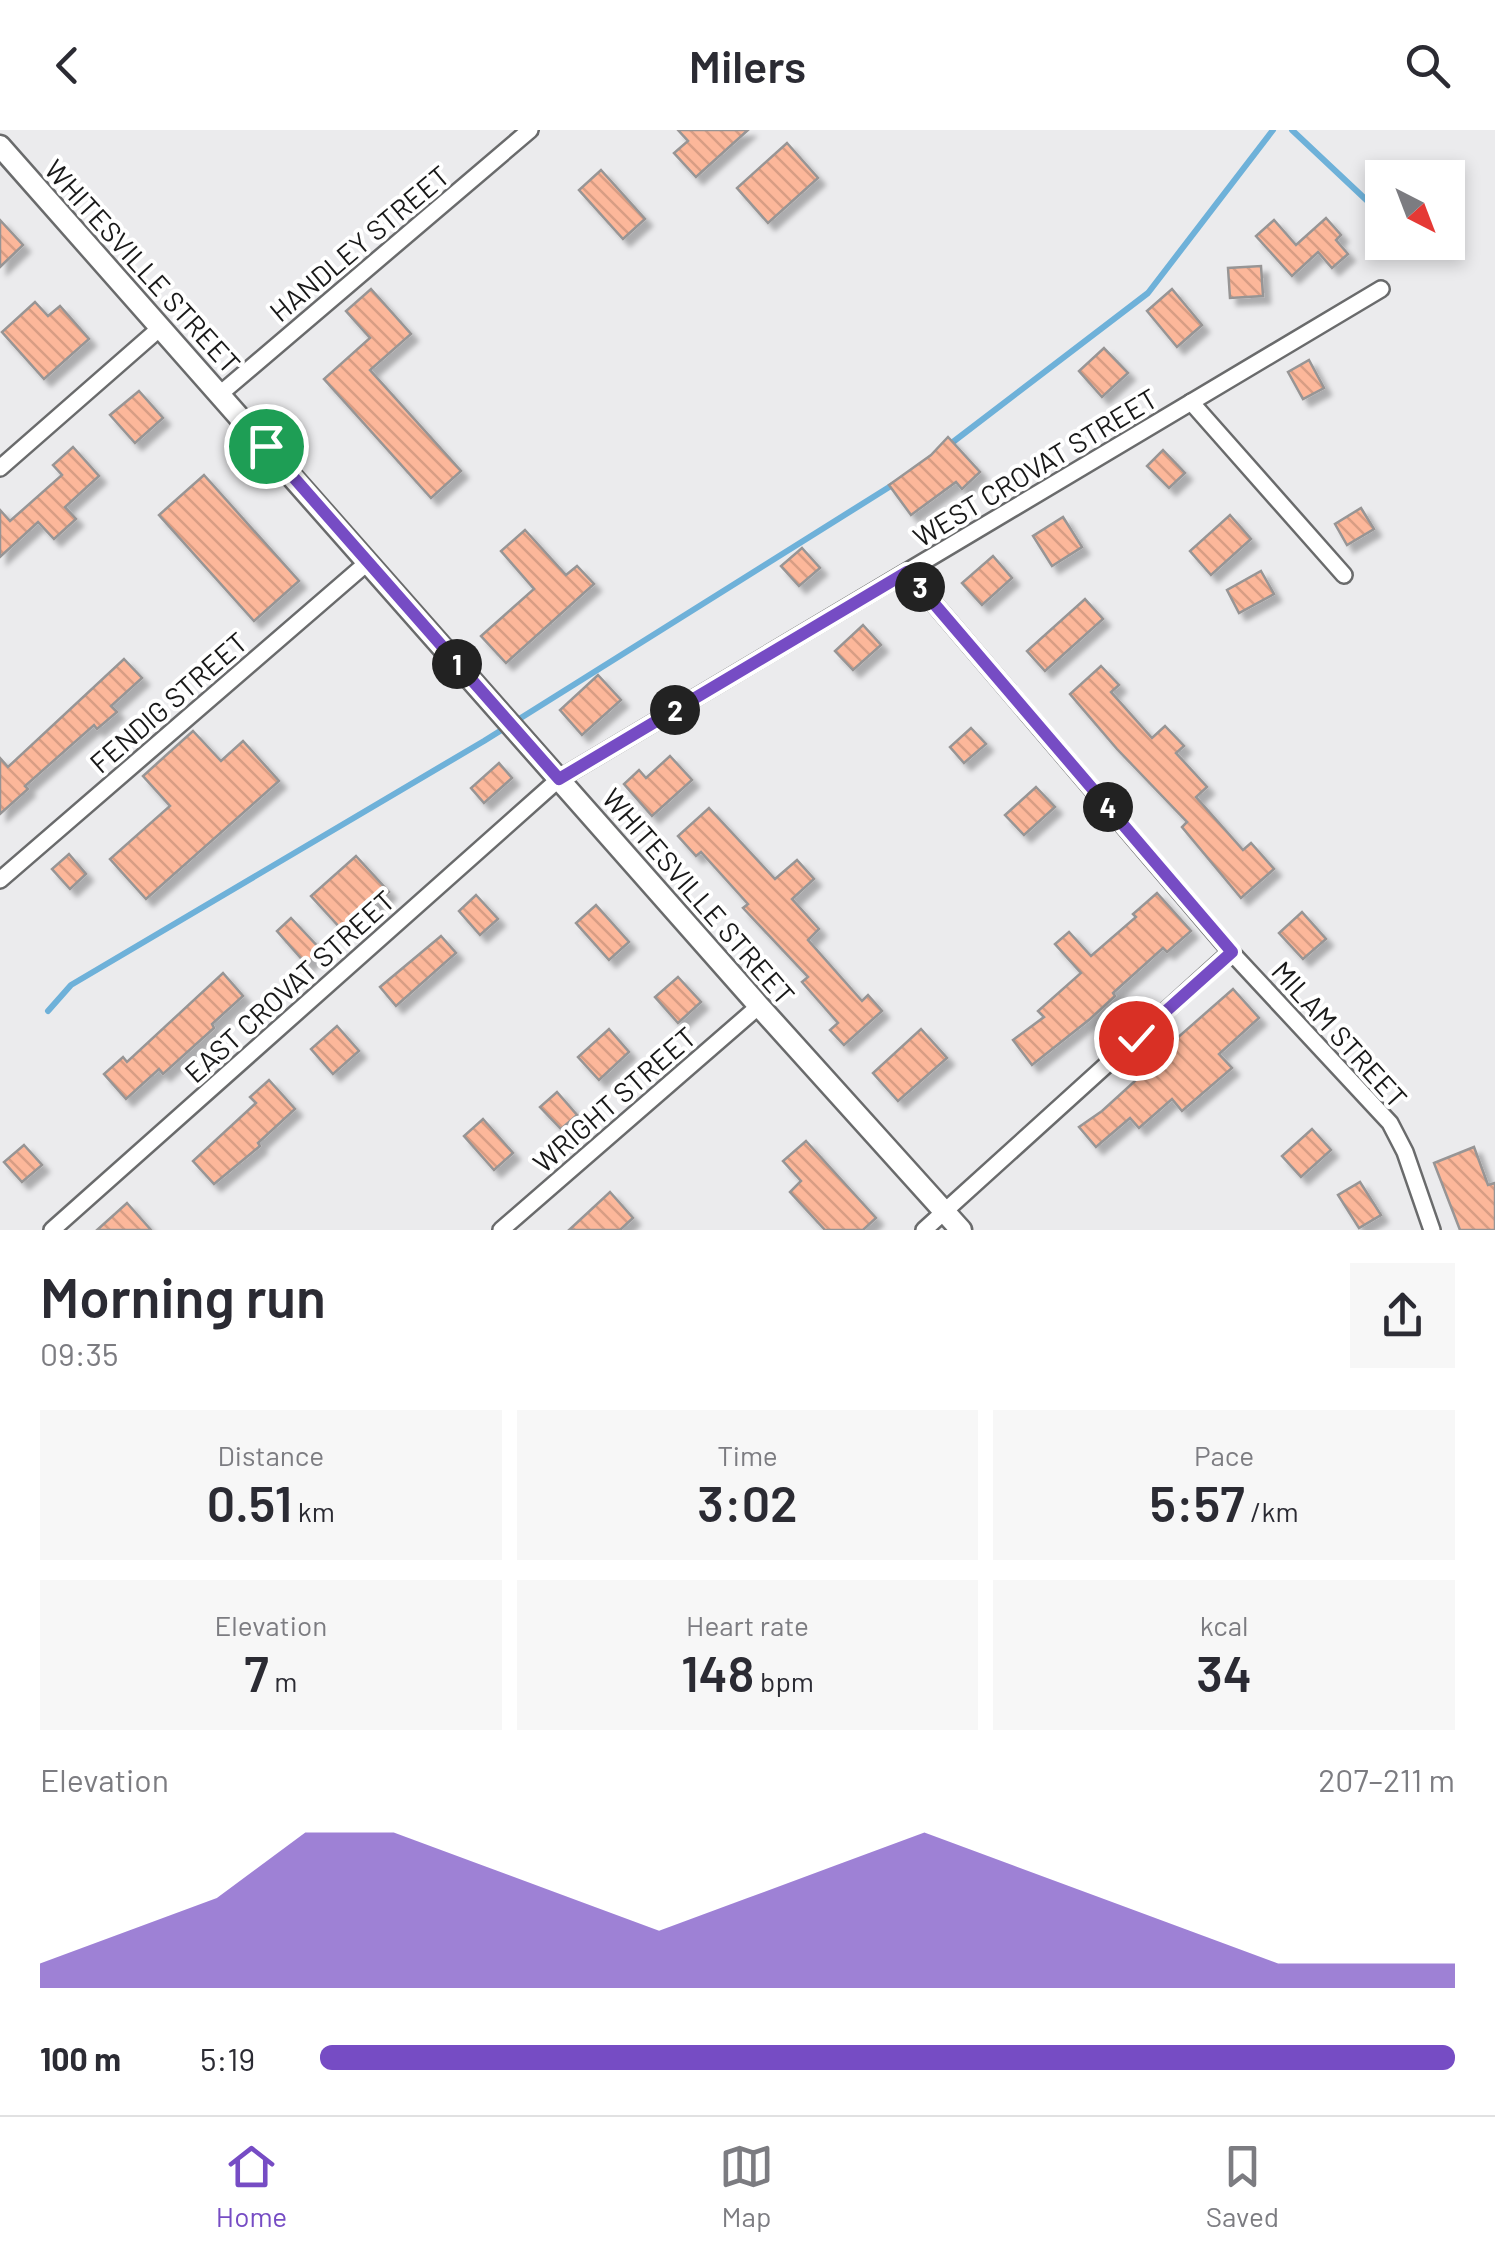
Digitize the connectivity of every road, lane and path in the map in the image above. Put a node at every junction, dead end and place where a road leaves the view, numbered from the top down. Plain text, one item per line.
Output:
1 (530, 130) edge
2 (0, 146) edge
3 (1381, 289) dead end
4 (160, 328) junction
5 (220, 394) junction
6 (1191, 402) junction
7 (0, 468) edge
8 (368, 562) junction
9 (907, 572) junction
10 (1344, 575) dead end
11 (559, 779) junction
12 (0, 880) edge
13 (1232, 952) junction
14 (759, 1006) junction
15 (944, 1211) junction
16 (52, 1230) edge
17 (501, 1230) edge
18 (924, 1230) edge
19 (961, 1230) edge
20 (1432, 1230) edge

1 - 5 street, HANDLEY STREET
2 - 4 main road, WHITESVILLE STREET
3 - 6 street, WEST CROVAT STREET
4 - 5 main road, WHITESVILLE STREET
4 - 7 street
5 - 8 main road, WHITESVILLE STREET
6 - 9 street, WEST CROVAT STREET
6 - 10 street
8 - 11 main road, WHITESVILLE STREET
8 - 12 street, FENDIG STREET
9 - 11 street, WEST CROVAT STREET
9 - 13 street, MILAM STREET
11 - 14 main road, WHITESVILLE STREET
11 - 16 street, EAST CROVAT STREET
13 - 15 street
13 - 20 street, MILAM STREET
14 - 15 main road, WHITESVILLE STREET
14 - 17 street, WRIGHT STREET
15 - 18 street
15 - 19 main road, WHITESVILLE STREET

